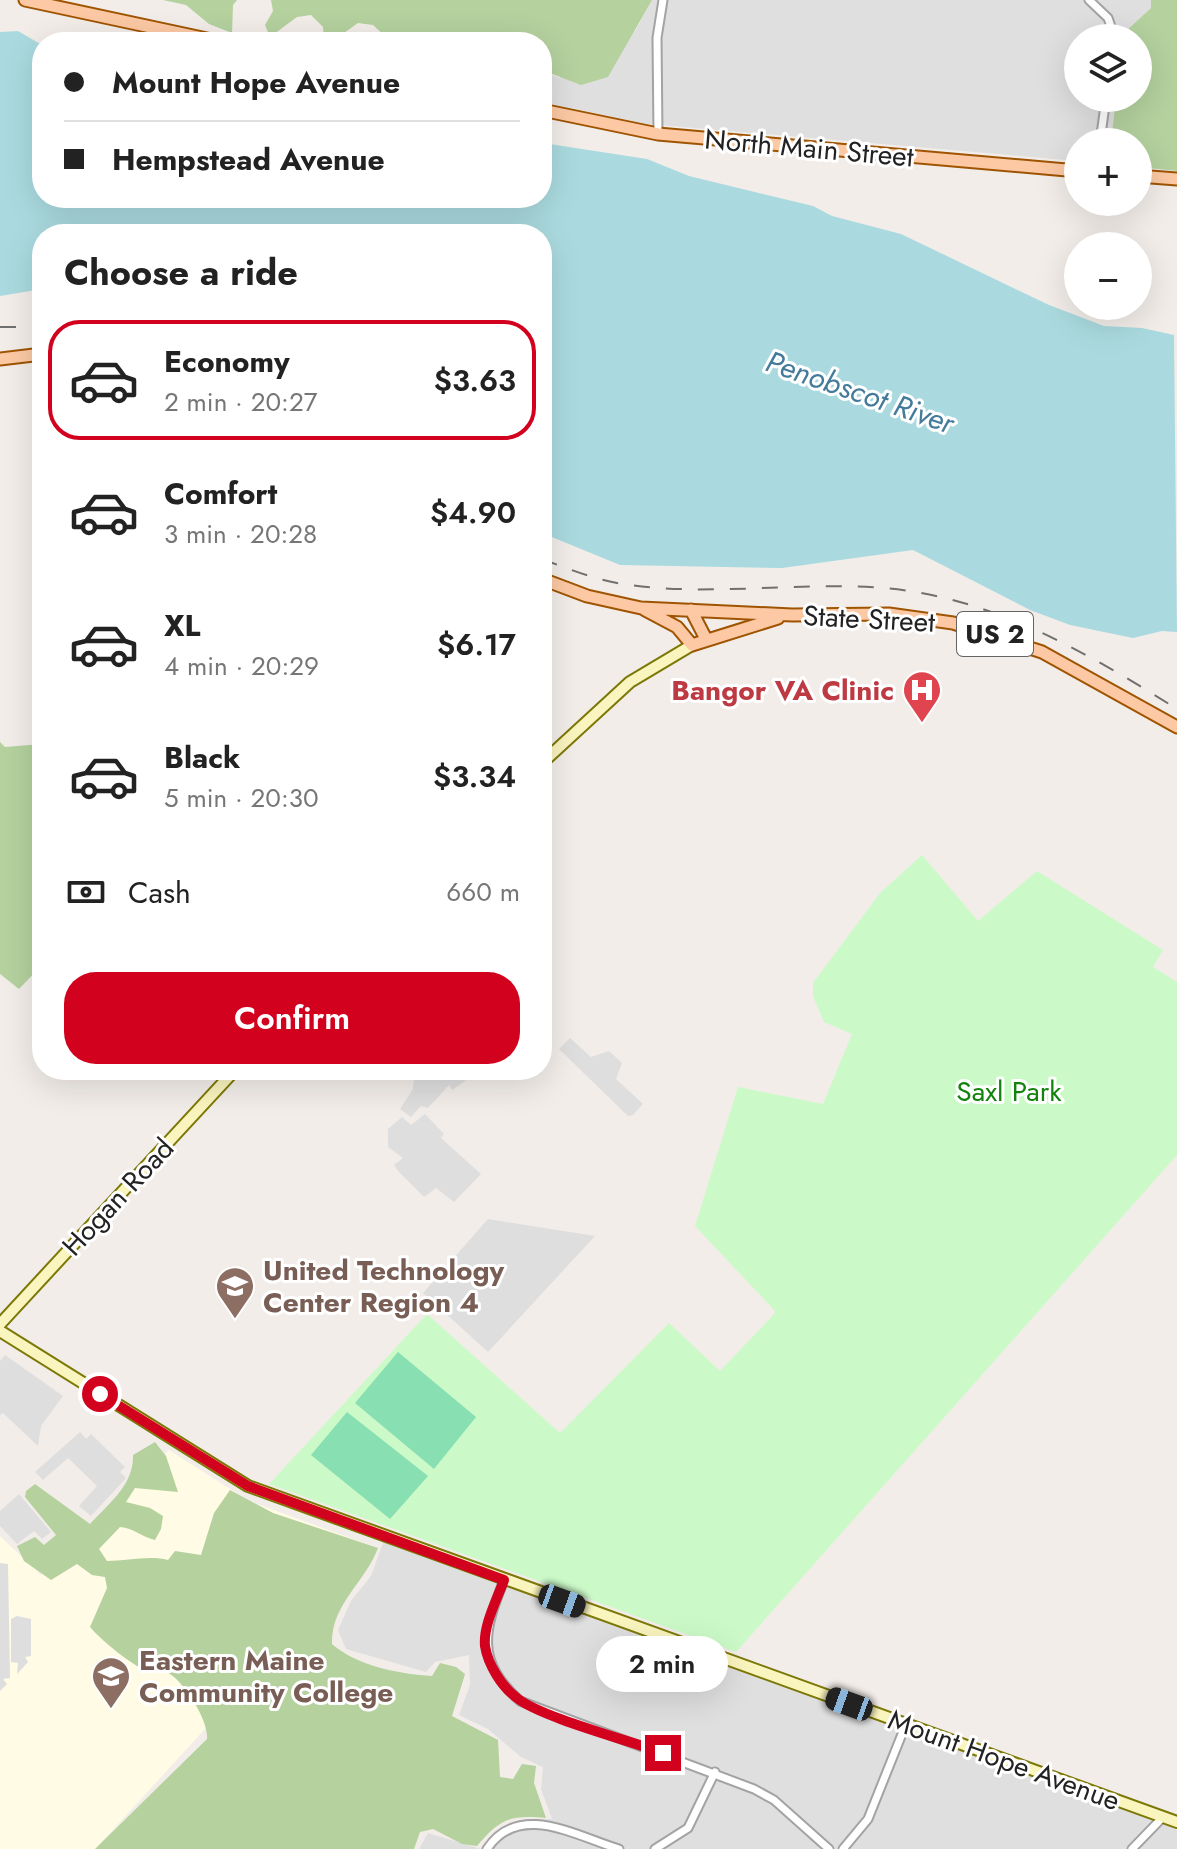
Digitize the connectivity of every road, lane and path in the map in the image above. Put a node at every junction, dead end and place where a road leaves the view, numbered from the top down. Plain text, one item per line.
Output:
1 (25, 0) edge
2 (663, 0) edge
3 (1089, 0) edge
4 (1110, 24) edge
5 (174, 32) edge
6 (552, 112) edge
7 (658, 134) junction
8 (1064, 170) edge
9 (1152, 177) edge
10 (1177, 179) edge
11 (32, 355) edge
12 (0, 359) edge
13 (552, 583) edge
14 (641, 608) junction
15 (691, 610) junction
16 (792, 615) junction
17 (706, 639) junction
18 (692, 645) junction
19 (1177, 727) edge
20 (552, 754) edge
21 (226, 1080) edge
22 (0, 1324) edge
23 (0, 1331) edge
24 (504, 1580) junction
25 (906, 1724) junction
26 (715, 1772) junction
27 (1162, 1818) junction
28 (1177, 1822) edge
29 (487, 1849) edge
30 (619, 1849) edge
31 (655, 1849) edge
32 (829, 1849) edge
33 (843, 1849) edge
34 (1132, 1849) edge

1 - 5 main road
2 - 7 street
3 - 4 street
6 - 7 main road, North Main Street
7 - 8 main road, North Main Street
9 - 10 main road
11 - 12 main road
13 - 14 main road, State Street / US 2
14 - 15 main road, State Street / US 2
14 - 18 main road
15 - 16 main road, State Street / US 2
15 - 17 main road
16 - 17 main road
16 - 19 main road, State Street / US 2
17 - 18 main road
18 - 20 street
21 - 22 street, Hogan Road
23 - 24 street, Mount Hope Avenue
24 - 25 street, Mount Hope Avenue
24 - 26 street
25 - 27 street, Mount Hope Avenue
25 - 33 street
26 - 31 street
26 - 32 street
27 - 28 street, Mount Hope Avenue
27 - 34 street
29 - 30 street

